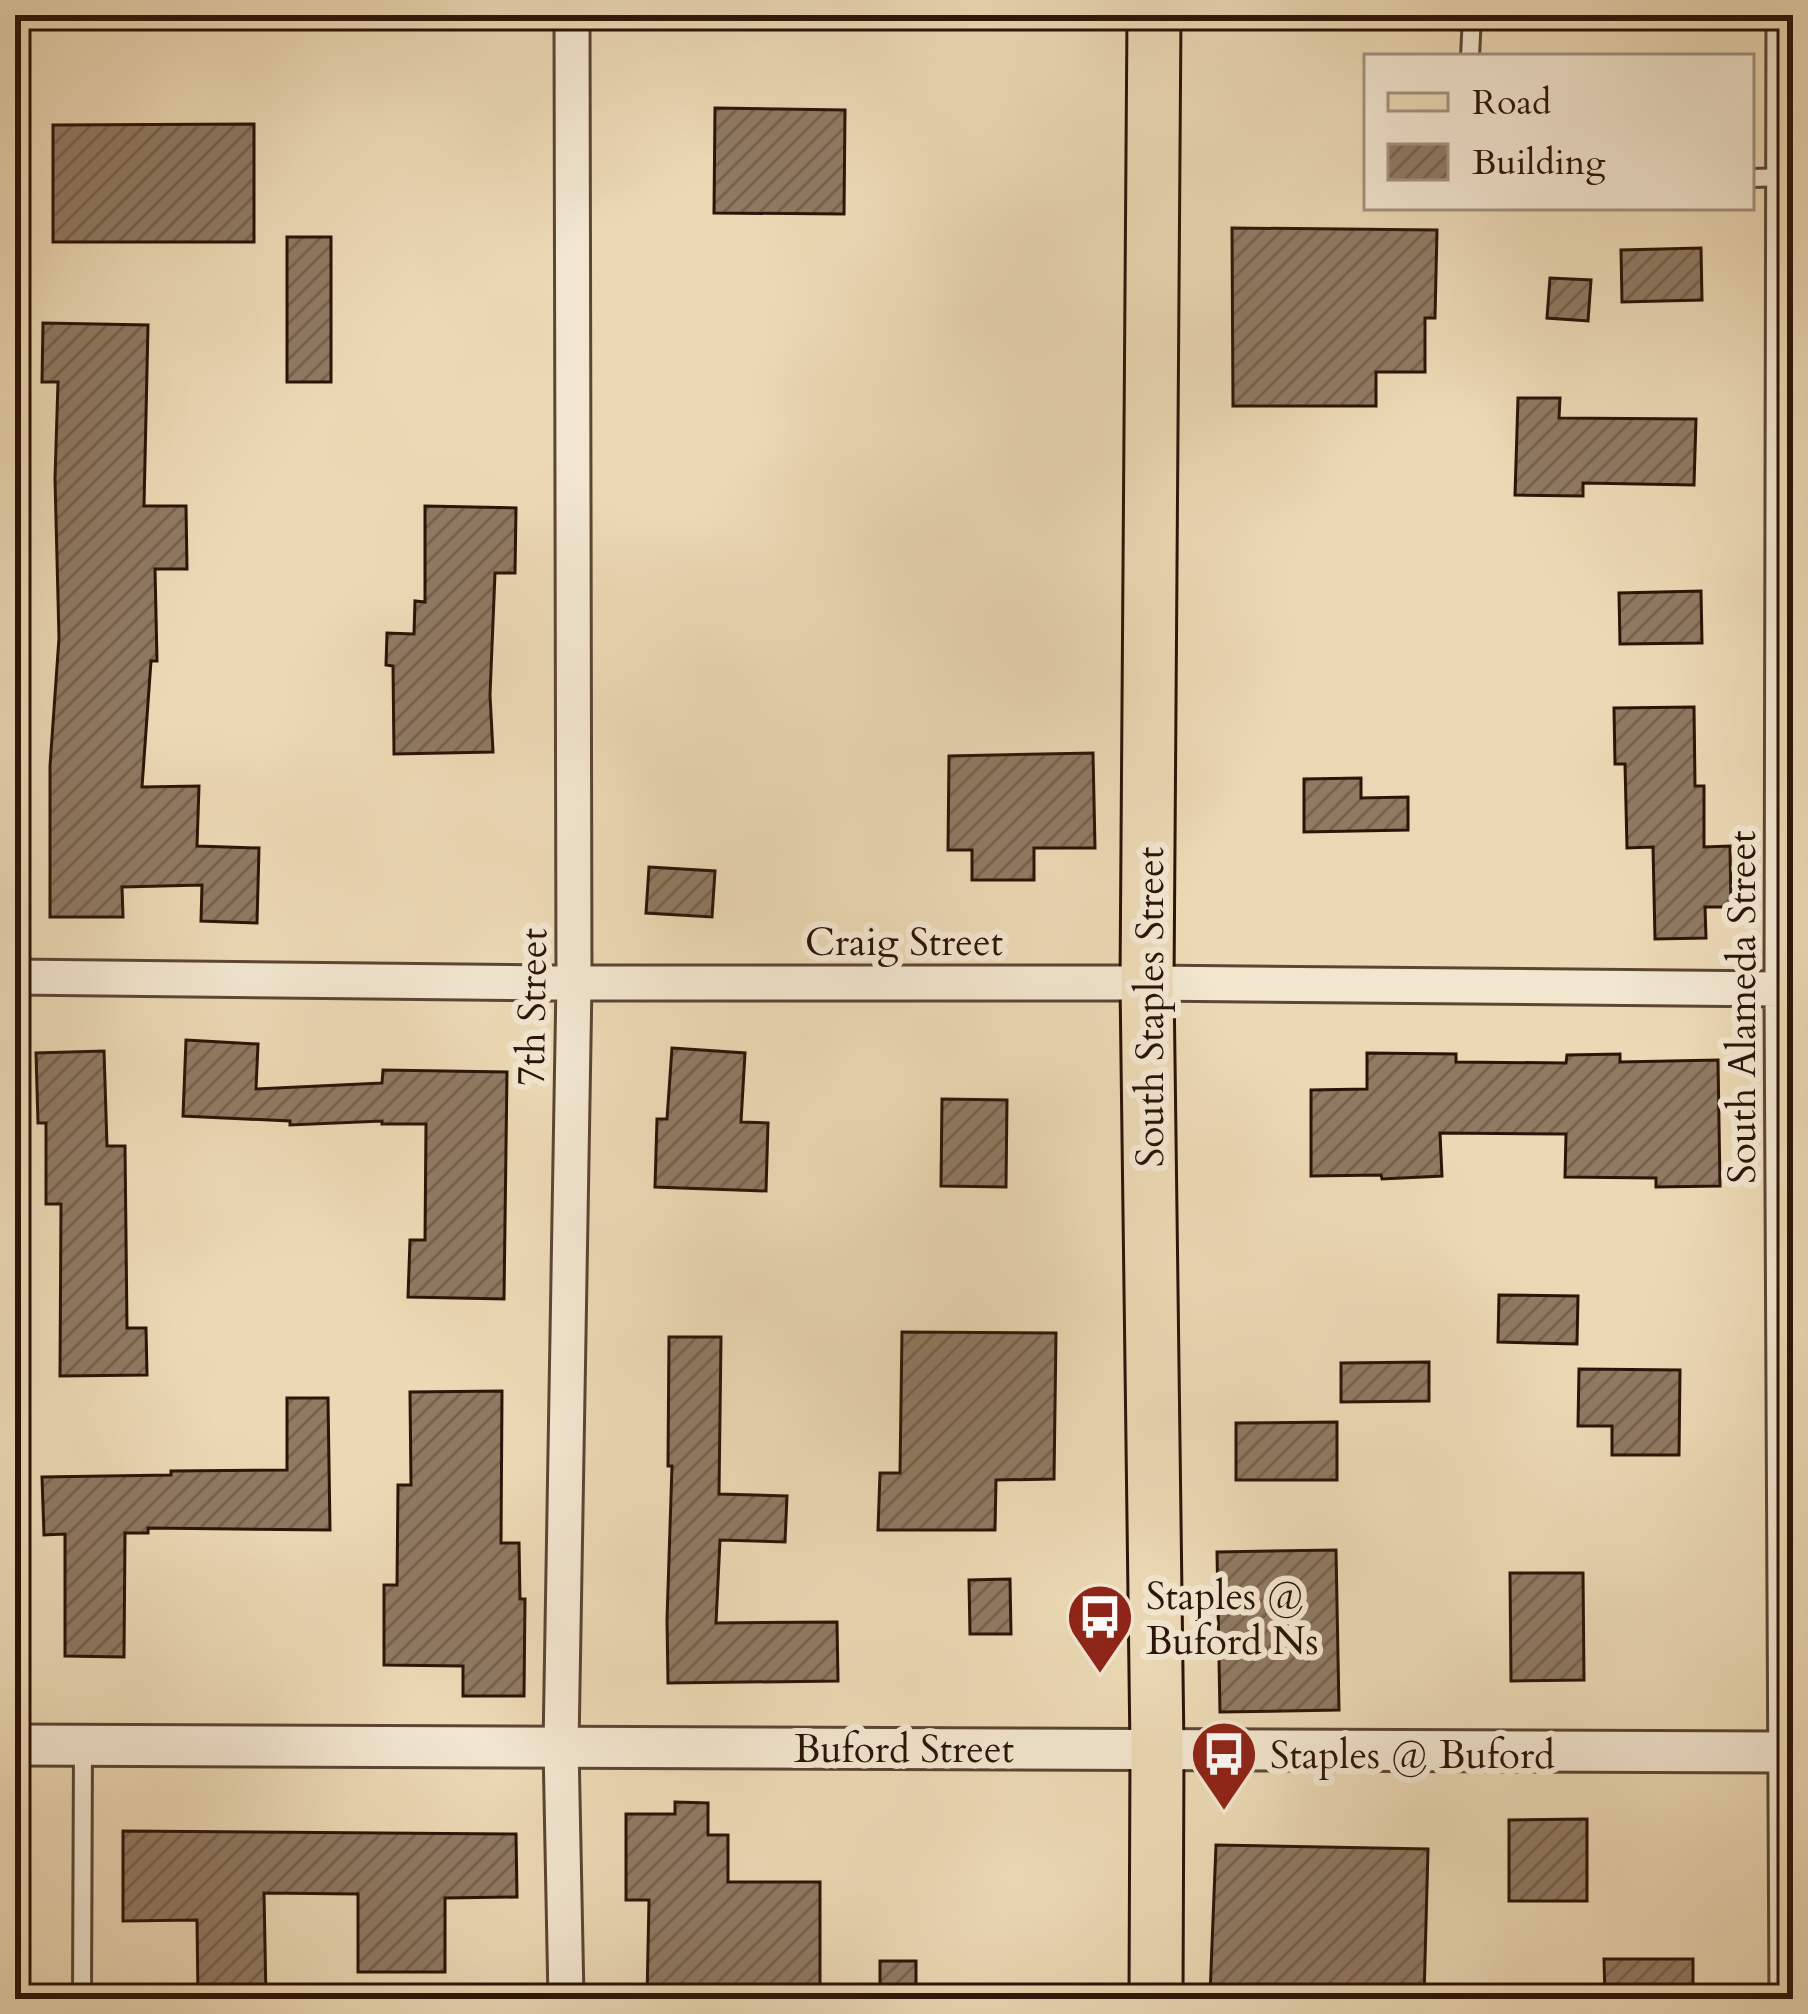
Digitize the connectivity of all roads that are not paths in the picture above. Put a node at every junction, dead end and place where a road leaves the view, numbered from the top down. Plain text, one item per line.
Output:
1 (572, 15) edge
2 (1154, 15) edge
3 (1472, 15) edge
4 (1784, 15) edge
5 (1471, 54) edge
6 (1768, 178) edge
7 (15, 977) edge
8 (574, 983) junction
9 (1147, 983) junction
10 (1787, 989) edge
11 (15, 1744) edge
12 (82, 1745) junction
13 (561, 1746) junction
14 (1157, 1749) junction
15 (1789, 1752) edge
16 (82, 1999) edge
17 (566, 1999) edge
18 (1156, 1999) edge
19 (1786, 1999) edge

1 - 8 street, 7th Street
2 - 9 main road, South Staples Street
3 - 5 lane
4 - 6 street, South Alameda Street
6 - 10 street, South Alameda Street
7 - 8 street, Craig Street
8 - 9 street, Craig Street
8 - 13 street, 7th Street
9 - 10 street, Craig Street
9 - 14 main road, South Staples Street
10 - 15 street, South Alameda Street
11 - 12 street, Buford Street
12 - 13 street, Buford Street
12 - 16 lane
13 - 14 street, Buford Street
13 - 17 street, 7th Street
14 - 15 street, Buford Street
14 - 18 main road, South Staples Street
15 - 19 street, South Alameda Street

